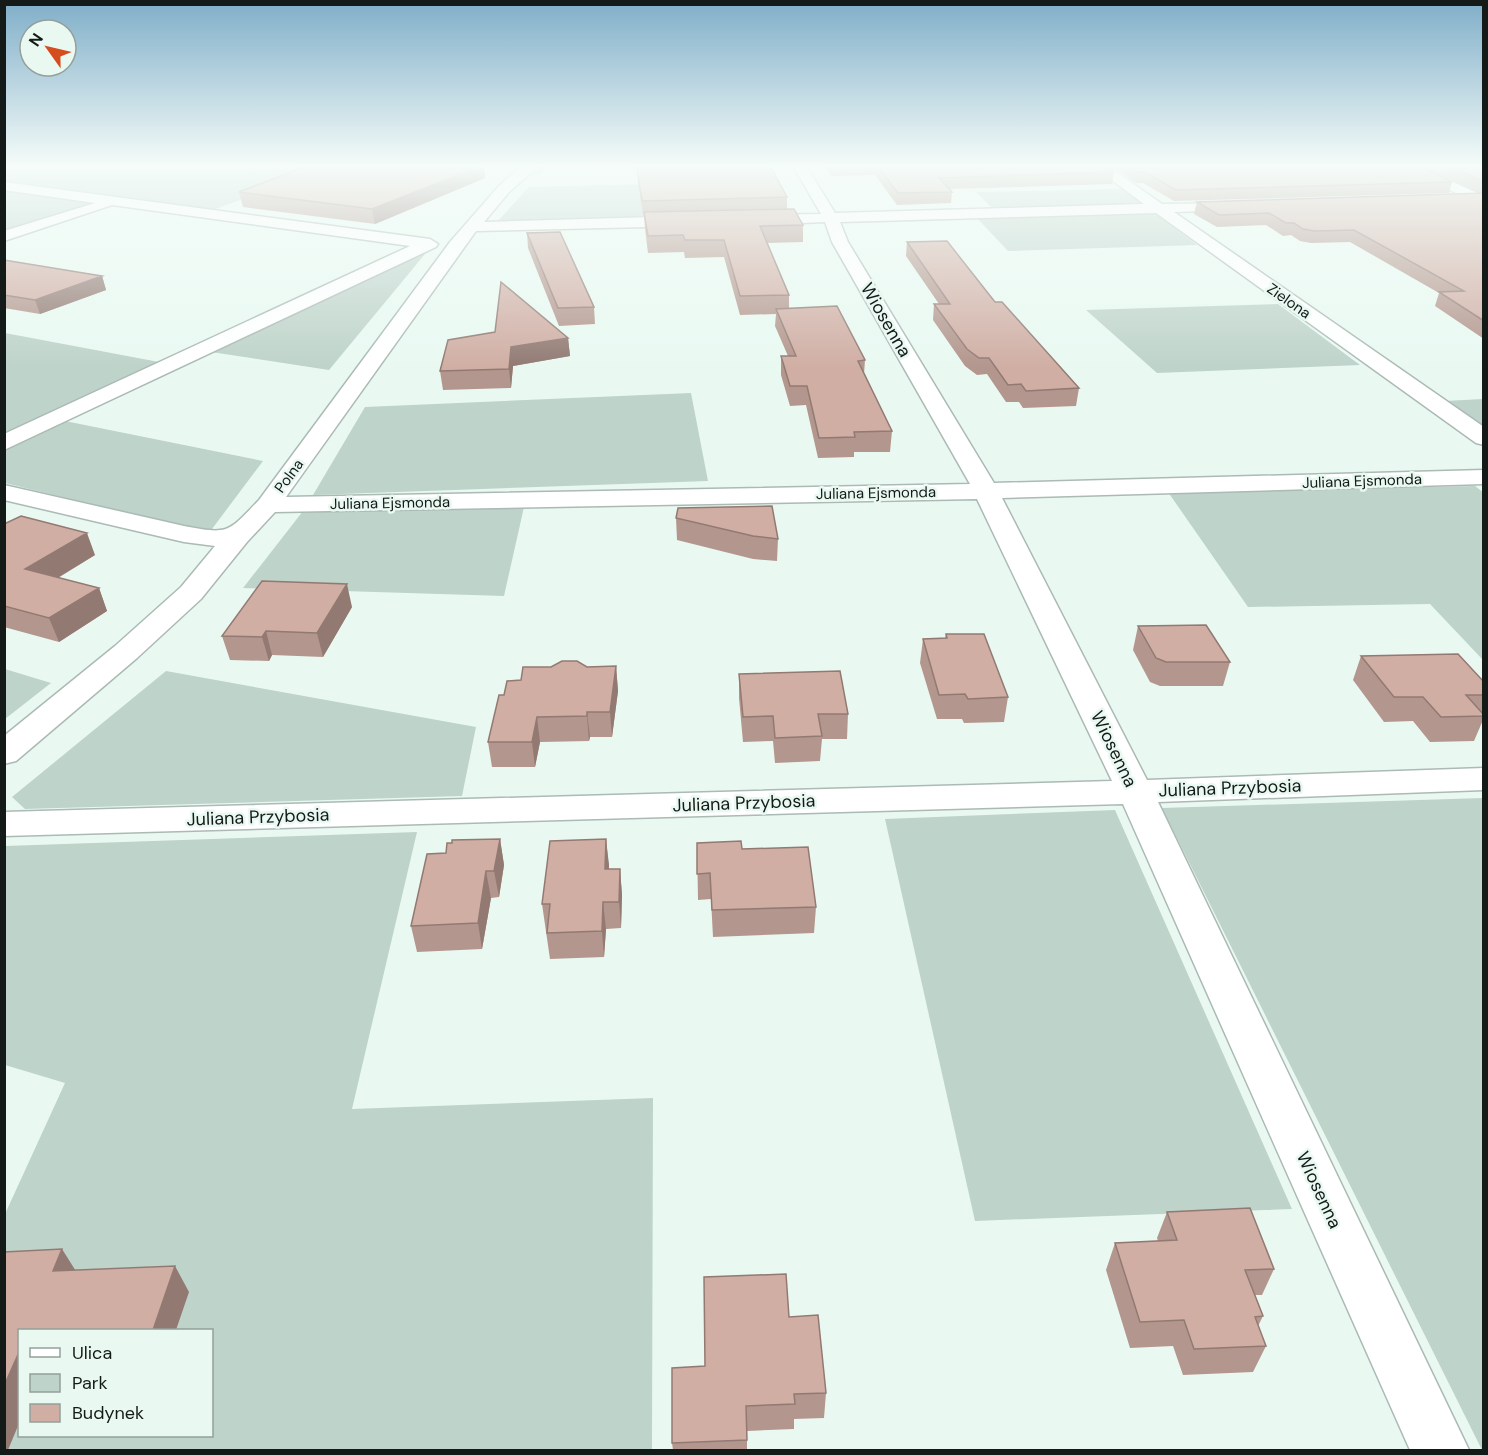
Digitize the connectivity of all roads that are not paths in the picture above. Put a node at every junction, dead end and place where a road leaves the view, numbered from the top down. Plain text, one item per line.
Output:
1 (339, 232) edge
2 (467, 232) edge
3 (836, 232) edge
4 (1191, 232) edge
5 (427, 244) junction
6 (456, 245) junction
7 (1484, 438) edge
8 (4, 443) edge
9 (1484, 477) edge
10 (986, 491) junction
11 (4, 492) edge
12 (268, 505) junction
13 (238, 536) junction
14 (4, 754) edge
15 (1484, 779) edge
16 (1135, 792) junction
17 (4, 824) edge
18 (1440, 1450) edge

1 - 5 street
2 - 6 street, Polna
3 - 10 street, Wiosenna
4 - 7 street, Zielona
5 - 6 street
5 - 8 street
6 - 12 street, Polna
9 - 10 street, Juliana Ejsmonda
10 - 12 street, Juliana Ejsmonda
10 - 16 street, Wiosenna
11 - 13 street
12 - 13 street, Polna
13 - 14 street, Polna
15 - 16 street, Juliana Przybosia
16 - 17 street, Juliana Przybosia
16 - 18 street, Wiosenna

